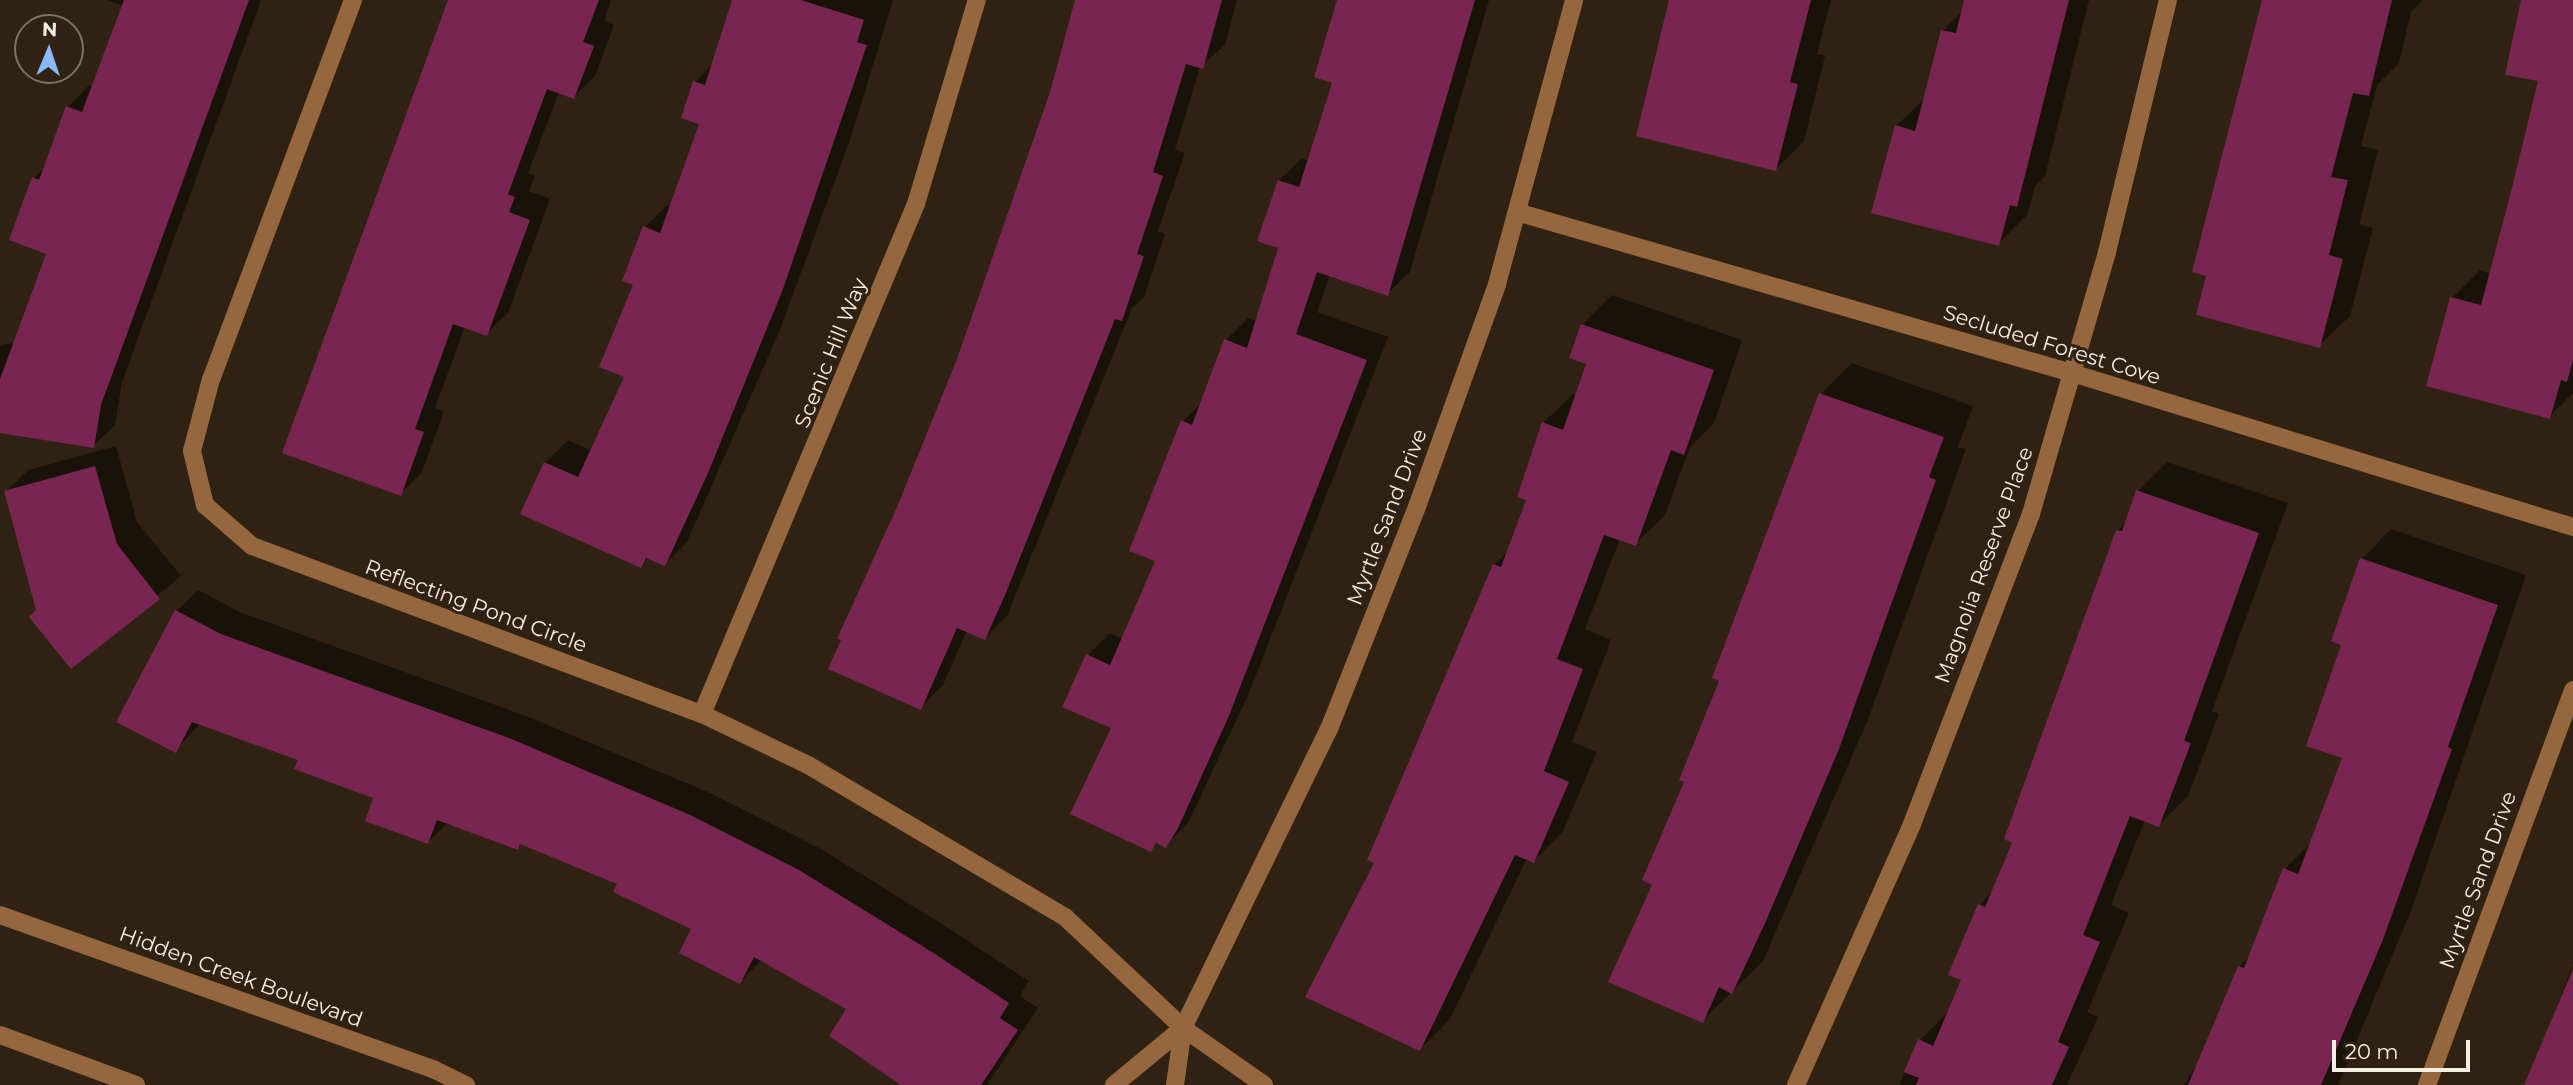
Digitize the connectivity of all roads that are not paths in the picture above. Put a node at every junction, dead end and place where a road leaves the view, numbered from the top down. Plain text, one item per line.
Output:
1 (353, 0) edge
2 (977, 0) edge
3 (1574, 0) edge
4 (2168, 0) edge
5 (1517, 212) junction
6 (2071, 373) junction
7 (2573, 527) edge
8 (2573, 690) edge
9 (702, 715) junction
10 (0, 915) edge
11 (1183, 1028) junction
12 (0, 1035) edge
13 (136, 1085) edge
14 (466, 1085) edge
15 (1114, 1085) edge
16 (1175, 1085) edge
17 (1264, 1085) edge
18 (1796, 1085) edge
19 (2427, 1085) edge

1 - 9 street, Reflecting Pond Circle
2 - 9 street, Scenic Hill Way
3 - 5 street, Myrtle Sand Drive
4 - 6 street, Magnolia Reserve Place
5 - 6 street, Secluded Forest Cove
5 - 11 street, Myrtle Sand Drive
6 - 7 street, Secluded Forest Cove
6 - 18 street, Magnolia Reserve Place
8 - 19 street, Myrtle Sand Drive
9 - 11 street, Reflecting Pond Circle
10 - 14 street, Hidden Creek Boulevard
11 - 15 street, Myrtle Sand Drive
11 - 16 street, Myrtle Sand Drive
11 - 17 street
12 - 13 street

